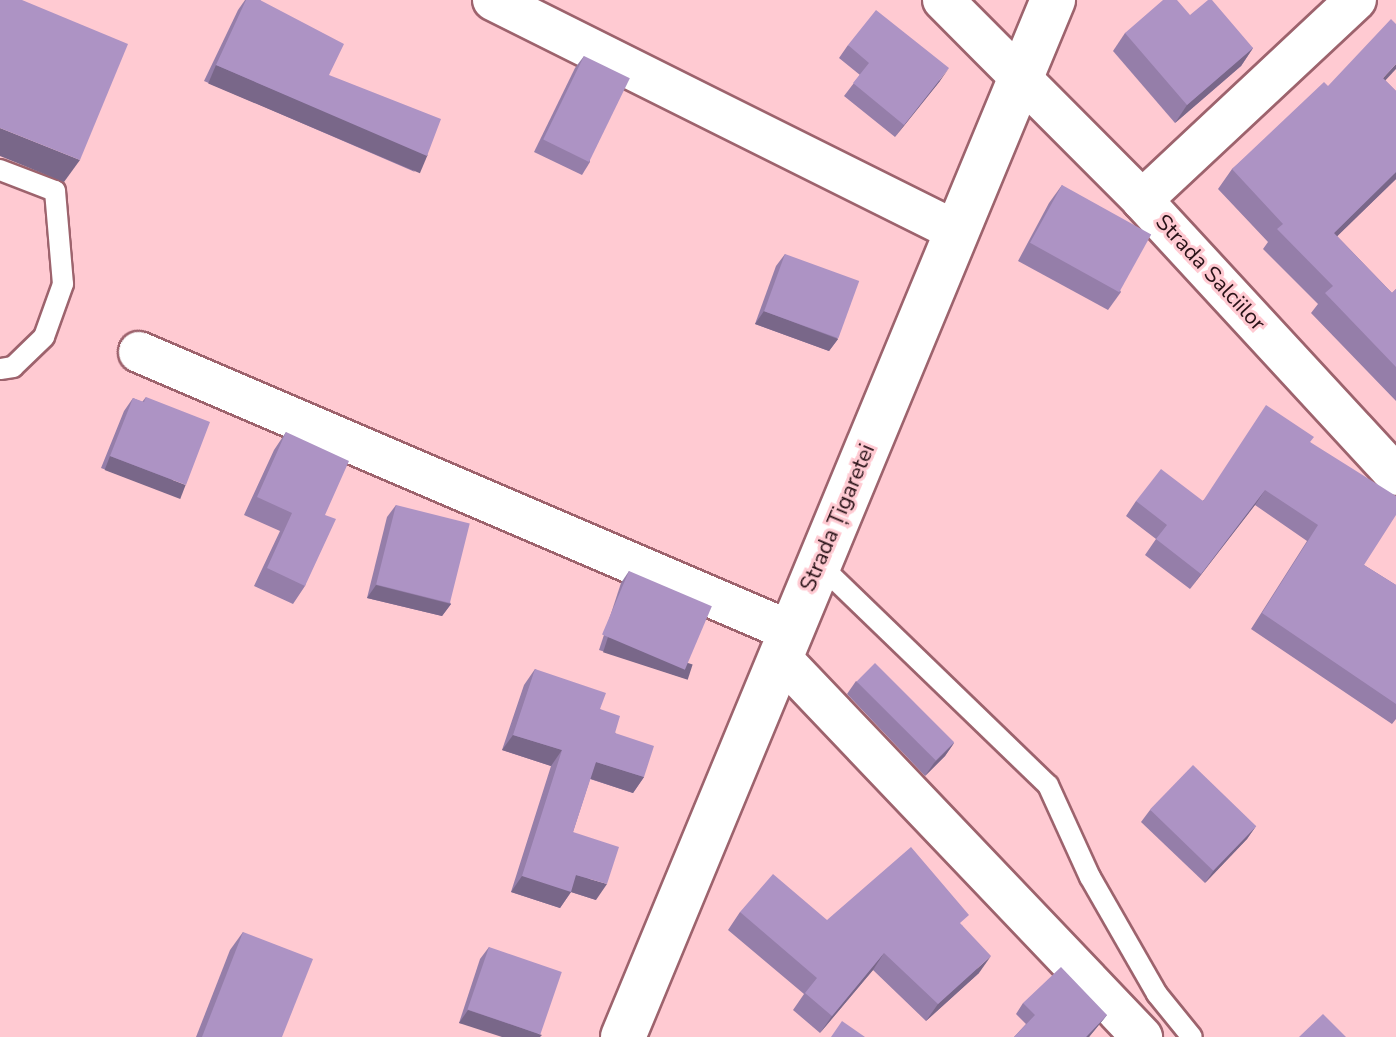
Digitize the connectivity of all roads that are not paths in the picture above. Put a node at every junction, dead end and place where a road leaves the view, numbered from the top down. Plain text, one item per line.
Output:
1 (493, 0) edge
2 (943, 0) edge
3 (1053, 0) edge
4 (1356, 0) edge
5 (1021, 74) junction
6 (0, 170) edge
7 (1142, 200) junction
8 (958, 232) junction
9 (139, 352) dead end
10 (0, 369) edge
11 (1396, 475) edge
12 (819, 564) junction
13 (785, 644) junction
14 (623, 1037) edge
15 (1142, 1037) edge
16 (1192, 1037) edge

1 - 8 street
2 - 5 street, Strada Salciilor
3 - 5 main road, Strada Țigaretei
4 - 7 street
5 - 7 street, Strada Salciilor
5 - 8 main road, Strada Țigaretei
6 - 10 lane
7 - 11 street, Strada Salciilor
8 - 12 main road, Strada Țigaretei
9 - 13 street
12 - 13 main road, Strada Țigaretei
12 - 16 lane
13 - 14 main road, Strada Țigaretei
13 - 15 street

